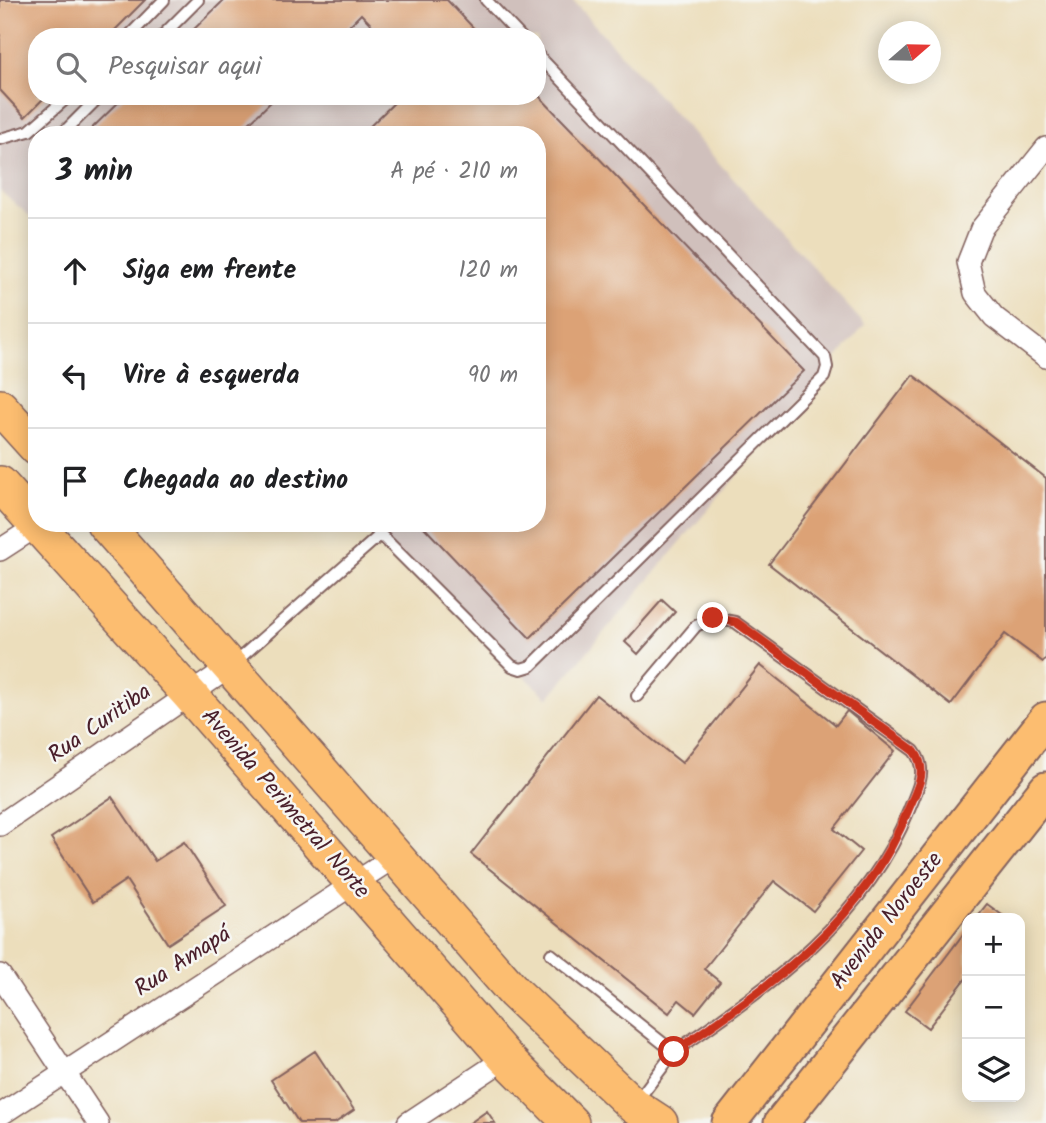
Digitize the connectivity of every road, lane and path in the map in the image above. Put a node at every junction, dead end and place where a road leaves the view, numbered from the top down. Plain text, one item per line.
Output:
1 (164, 0) edge
2 (198, 0) edge
3 (486, 0) edge
4 (137, 28) edge
5 (170, 28) edge
6 (512, 28) edge
7 (546, 63) edge
8 (59, 105) edge
9 (91, 105) edge
10 (35, 126) edge
11 (70, 126) edge
12 (28, 131) edge
13 (0, 139) edge
14 (1046, 148) edge
15 (1046, 358) edge
16 (0, 407) edge
17 (28, 438) edge
18 (0, 484) edge
19 (28, 516) edge
20 (28, 532) edge
21 (42, 532) edge
22 (112, 532) edge
23 (377, 532) edge
24 (380, 535) junction
25 (0, 550) edge
26 (231, 666) junction
27 (189, 694) junction
28 (638, 696) dead end
29 (1046, 719) edge
30 (1046, 789) edge
31 (0, 825) edge
32 (396, 856) junction
33 (354, 882) junction
34 (551, 954) dead end
35 (0, 975) edge
36 (674, 1052) junction
37 (506, 1058) junction
38 (64, 1072) junction
39 (0, 1115) edge
40 (647, 1115) edge
41 (98, 1123) edge
42 (408, 1123) edge
43 (571, 1123) edge
44 (729, 1123) edge
45 (781, 1123) edge

1 - 4 lane
2 - 5 lane
3 - 6 lane
7 - 24 lane
8 - 10 lane
9 - 11 lane
12 - 13 lane
14 - 15 street
16 - 17 highway
18 - 19 highway, Avenida Perimetral Norte
20 - 25 street
21 - 27 highway, Avenida Perimetral Norte
22 - 26 highway
23 - 24 lane
24 - 26 lane
26 - 27 street, Rua Curitiba
26 - 32 highway
27 - 31 street, Rua Curitiba
27 - 33 highway, Avenida Perimetral Norte
28 - 36 lane
29 - 44 main road, Avenida Noroeste
30 - 45 main road, Avenida Noroeste
32 - 33 street, Rua Amapá
32 - 40 highway
33 - 37 highway, Avenida Perimetral Norte
33 - 38 street, Rua Amapá
34 - 36 lane
35 - 38 street
36 - 40 lane
37 - 42 street
37 - 43 highway, Avenida Perimetral Norte
38 - 39 street, Rua Amapá
38 - 41 street

